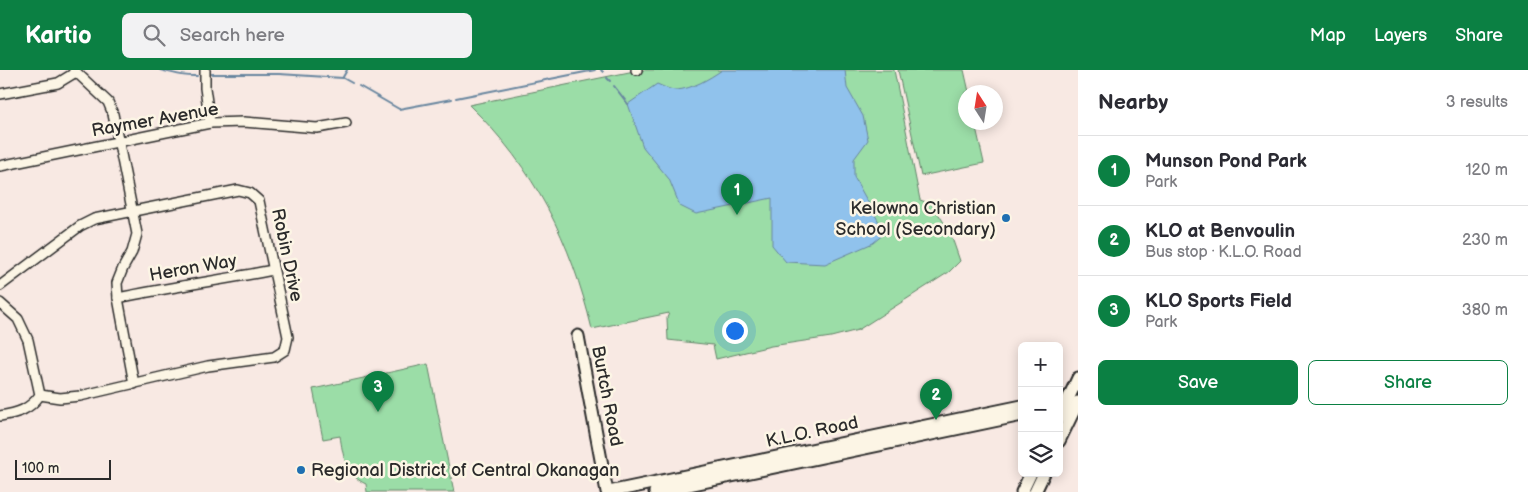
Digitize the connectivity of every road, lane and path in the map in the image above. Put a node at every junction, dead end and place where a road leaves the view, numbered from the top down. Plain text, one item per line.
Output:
1 (205, 70) edge
2 (75, 71) edge
3 (0, 94) edge
4 (210, 123) junction
5 (346, 124) dead end
6 (118, 142) junction
7 (0, 166) edge
8 (134, 211) junction
9 (274, 270) junction
10 (0, 286) edge
11 (118, 298) junction
12 (0, 303) edge
13 (578, 336) dead end
14 (1078, 378) edge
15 (134, 384) junction
16 (40, 395) junction
17 (1071, 401) edge
18 (1063, 412) edge
19 (1018, 414) edge
20 (1018, 414) edge
21 (0, 416) edge
22 (1062, 432) edge
23 (1029, 477) edge
24 (1042, 477) edge
25 (608, 492) edge
26 (655, 492) edge
27 (1022, 492) edge
28 (1035, 492) edge

1 - 4 street
2 - 3 street
2 - 6 street
4 - 5 street, Raymer Avenue
4 - 6 street, Raymer Avenue
6 - 7 street, Raymer Avenue
6 - 8 street
8 - 9 street, Robin Drive
8 - 10 street, Robin Drive
8 - 11 street
9 - 11 street, Heron Way
9 - 15 street, Robin Drive
11 - 15 street
12 - 16 street
13 - 25 main road, Burtch Road
14 - 17 main road
15 - 16 street, Robin Drive
16 - 21 street
17 - 18 main road
17 - 22 main road
19 - 25 main road, K.L.O. Road
20 - 26 main road, K.L.O. Road
23 - 27 main road
24 - 28 main road

